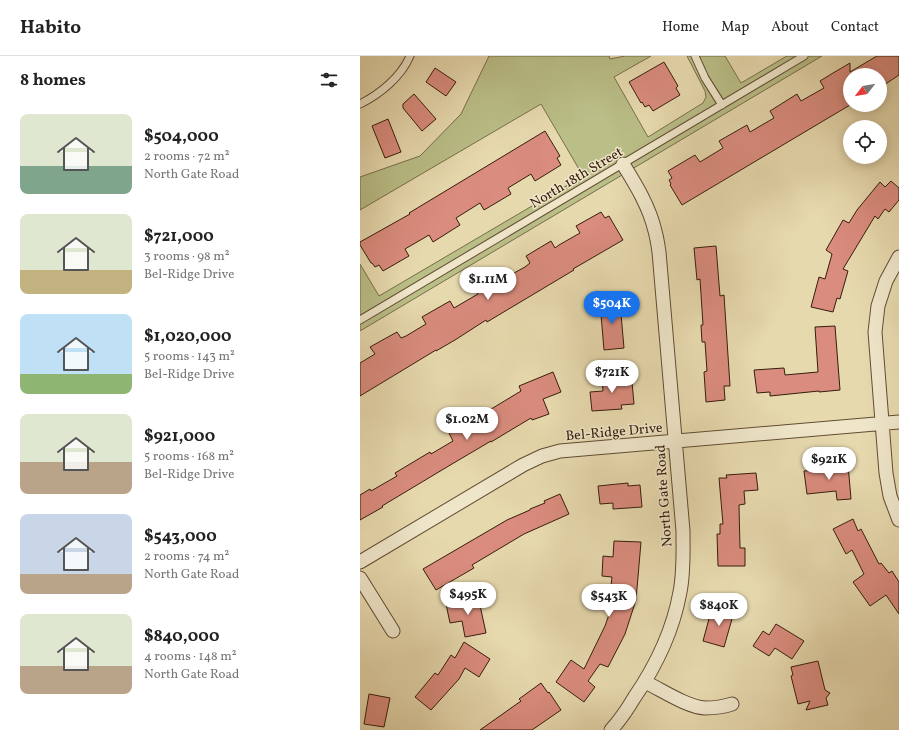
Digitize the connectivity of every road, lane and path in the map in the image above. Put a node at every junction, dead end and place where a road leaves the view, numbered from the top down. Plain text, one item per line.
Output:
1 (410, 56) edge
2 (695, 56) edge
3 (804, 56) edge
4 (360, 104) edge
5 (722, 105) junction
6 (623, 164) junction
7 (899, 258) edge
8 (360, 320) edge
9 (899, 422) edge
10 (882, 423) junction
11 (675, 442) junction
12 (899, 520) edge
13 (360, 562) edge
14 (360, 578) edge
15 (393, 631) dead end
16 (645, 682) junction
17 (732, 704) dead end
18 (611, 730) edge

1 - 4 lane
2 - 5 lane
3 - 5 lane, North 18th Street
5 - 6 lane, North 18th Street
6 - 8 lane, North 18th Street
6 - 11 street, North Gate Road
7 - 10 street
9 - 10 street, Bel-Ridge Drive
10 - 11 street, Bel-Ridge Drive
10 - 12 street
11 - 13 street, Bel-Ridge Drive
11 - 16 street, North Gate Road
14 - 15 street
16 - 17 street
16 - 18 street, North Gate Road

